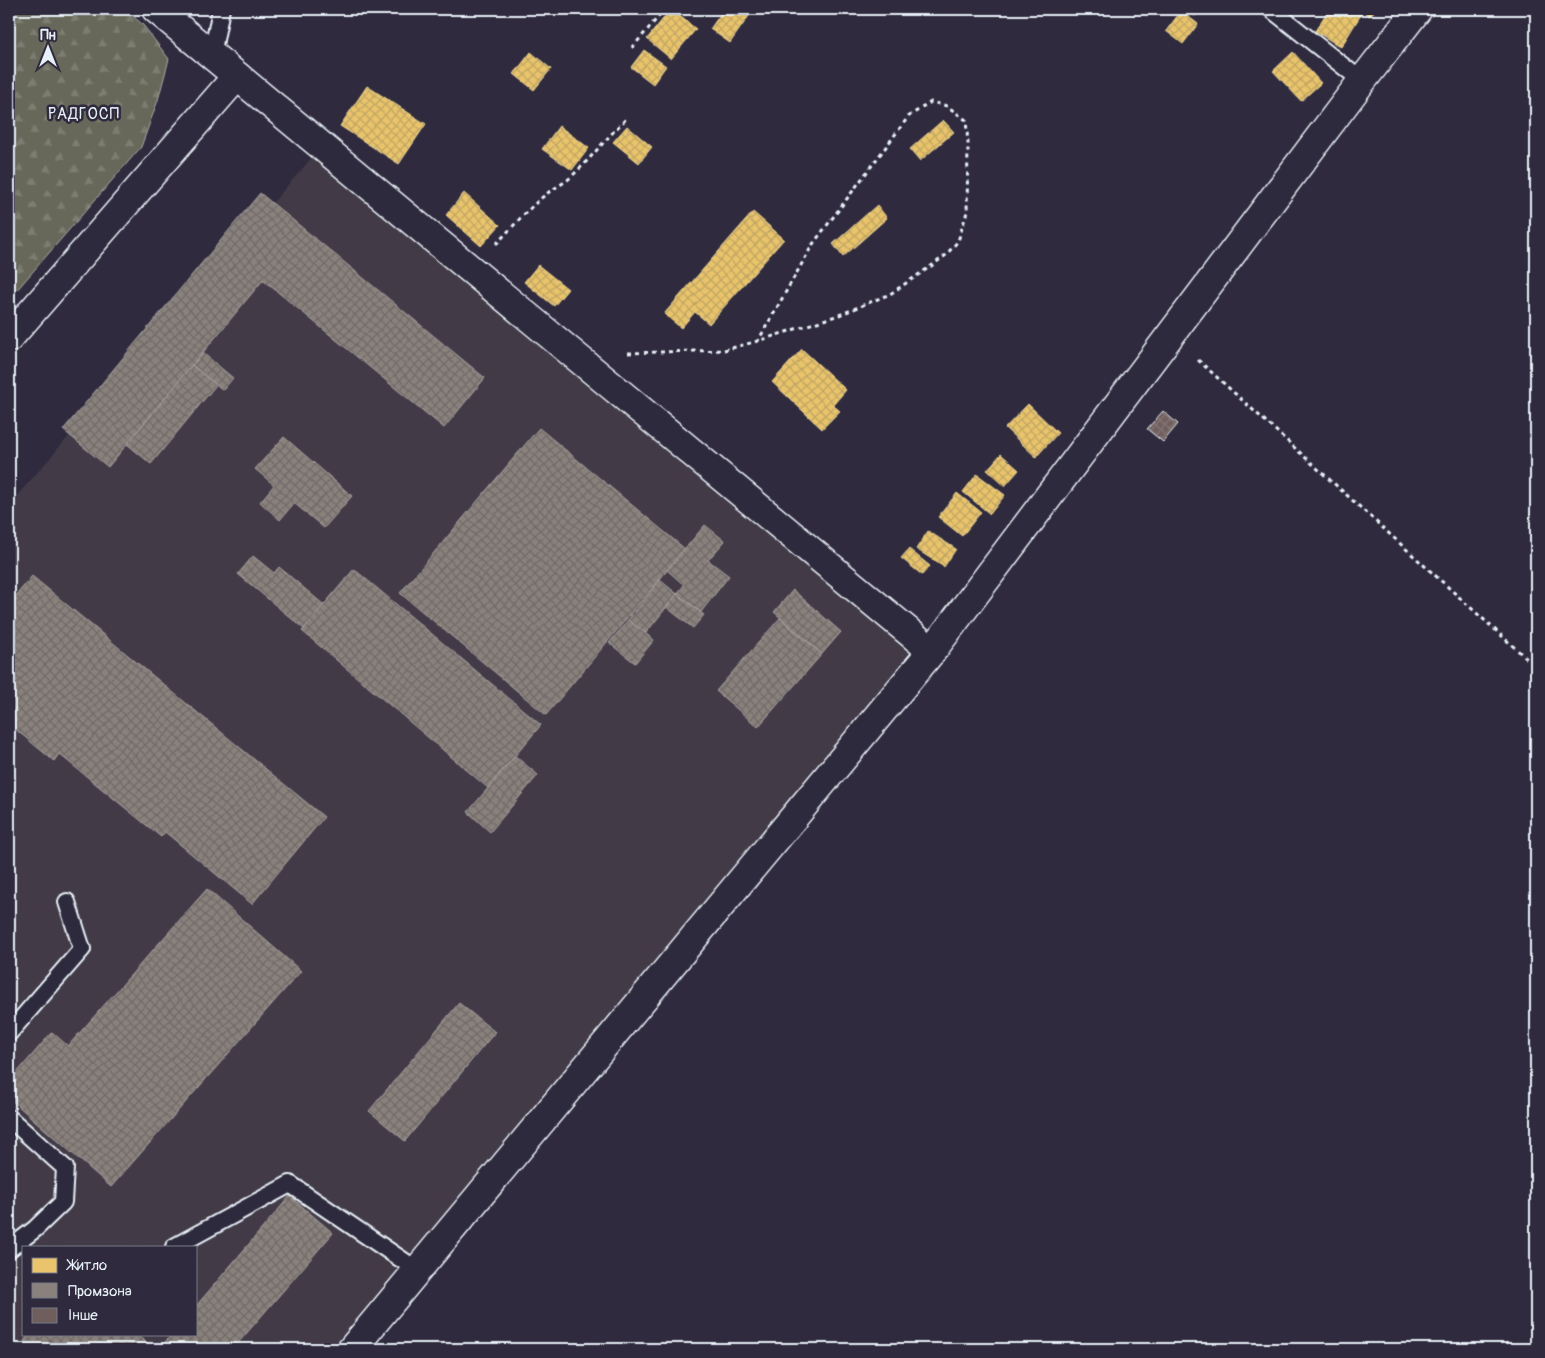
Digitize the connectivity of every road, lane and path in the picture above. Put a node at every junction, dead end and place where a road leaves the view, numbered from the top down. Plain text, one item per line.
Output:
1 (156, 9) edge
2 (221, 9) edge
3 (665, 9) edge
4 (1271, 9) edge
5 (1418, 9) edge
6 (632, 48) dead end
7 (212, 55) junction
8 (237, 76) junction
9 (1362, 81) junction
10 (627, 118) dead end
11 (470, 268) junction
12 (1170, 335) junction
13 (9, 338) edge
14 (758, 341) junction
15 (581, 360) junction
16 (932, 652) junction
17 (1536, 667) edge
18 (67, 902) dead end
19 (9, 1033) edge
20 (9, 1118) edge
21 (176, 1246) edge
22 (9, 1250) edge
23 (417, 1270) junction
24 (352, 1349) edge

1 - 7 street
2 - 7 lane
3 - 6 path
4 - 9 lane
5 - 9 street
7 - 8 street
8 - 11 street
8 - 13 street
9 - 12 street
10 - 11 path
11 - 15 street
12 - 16 street
12 - 17 path
14 - 14 path
14 - 15 path
15 - 16 street
16 - 23 street
18 - 19 lane
20 - 22 lane
21 - 23 lane
23 - 24 street

